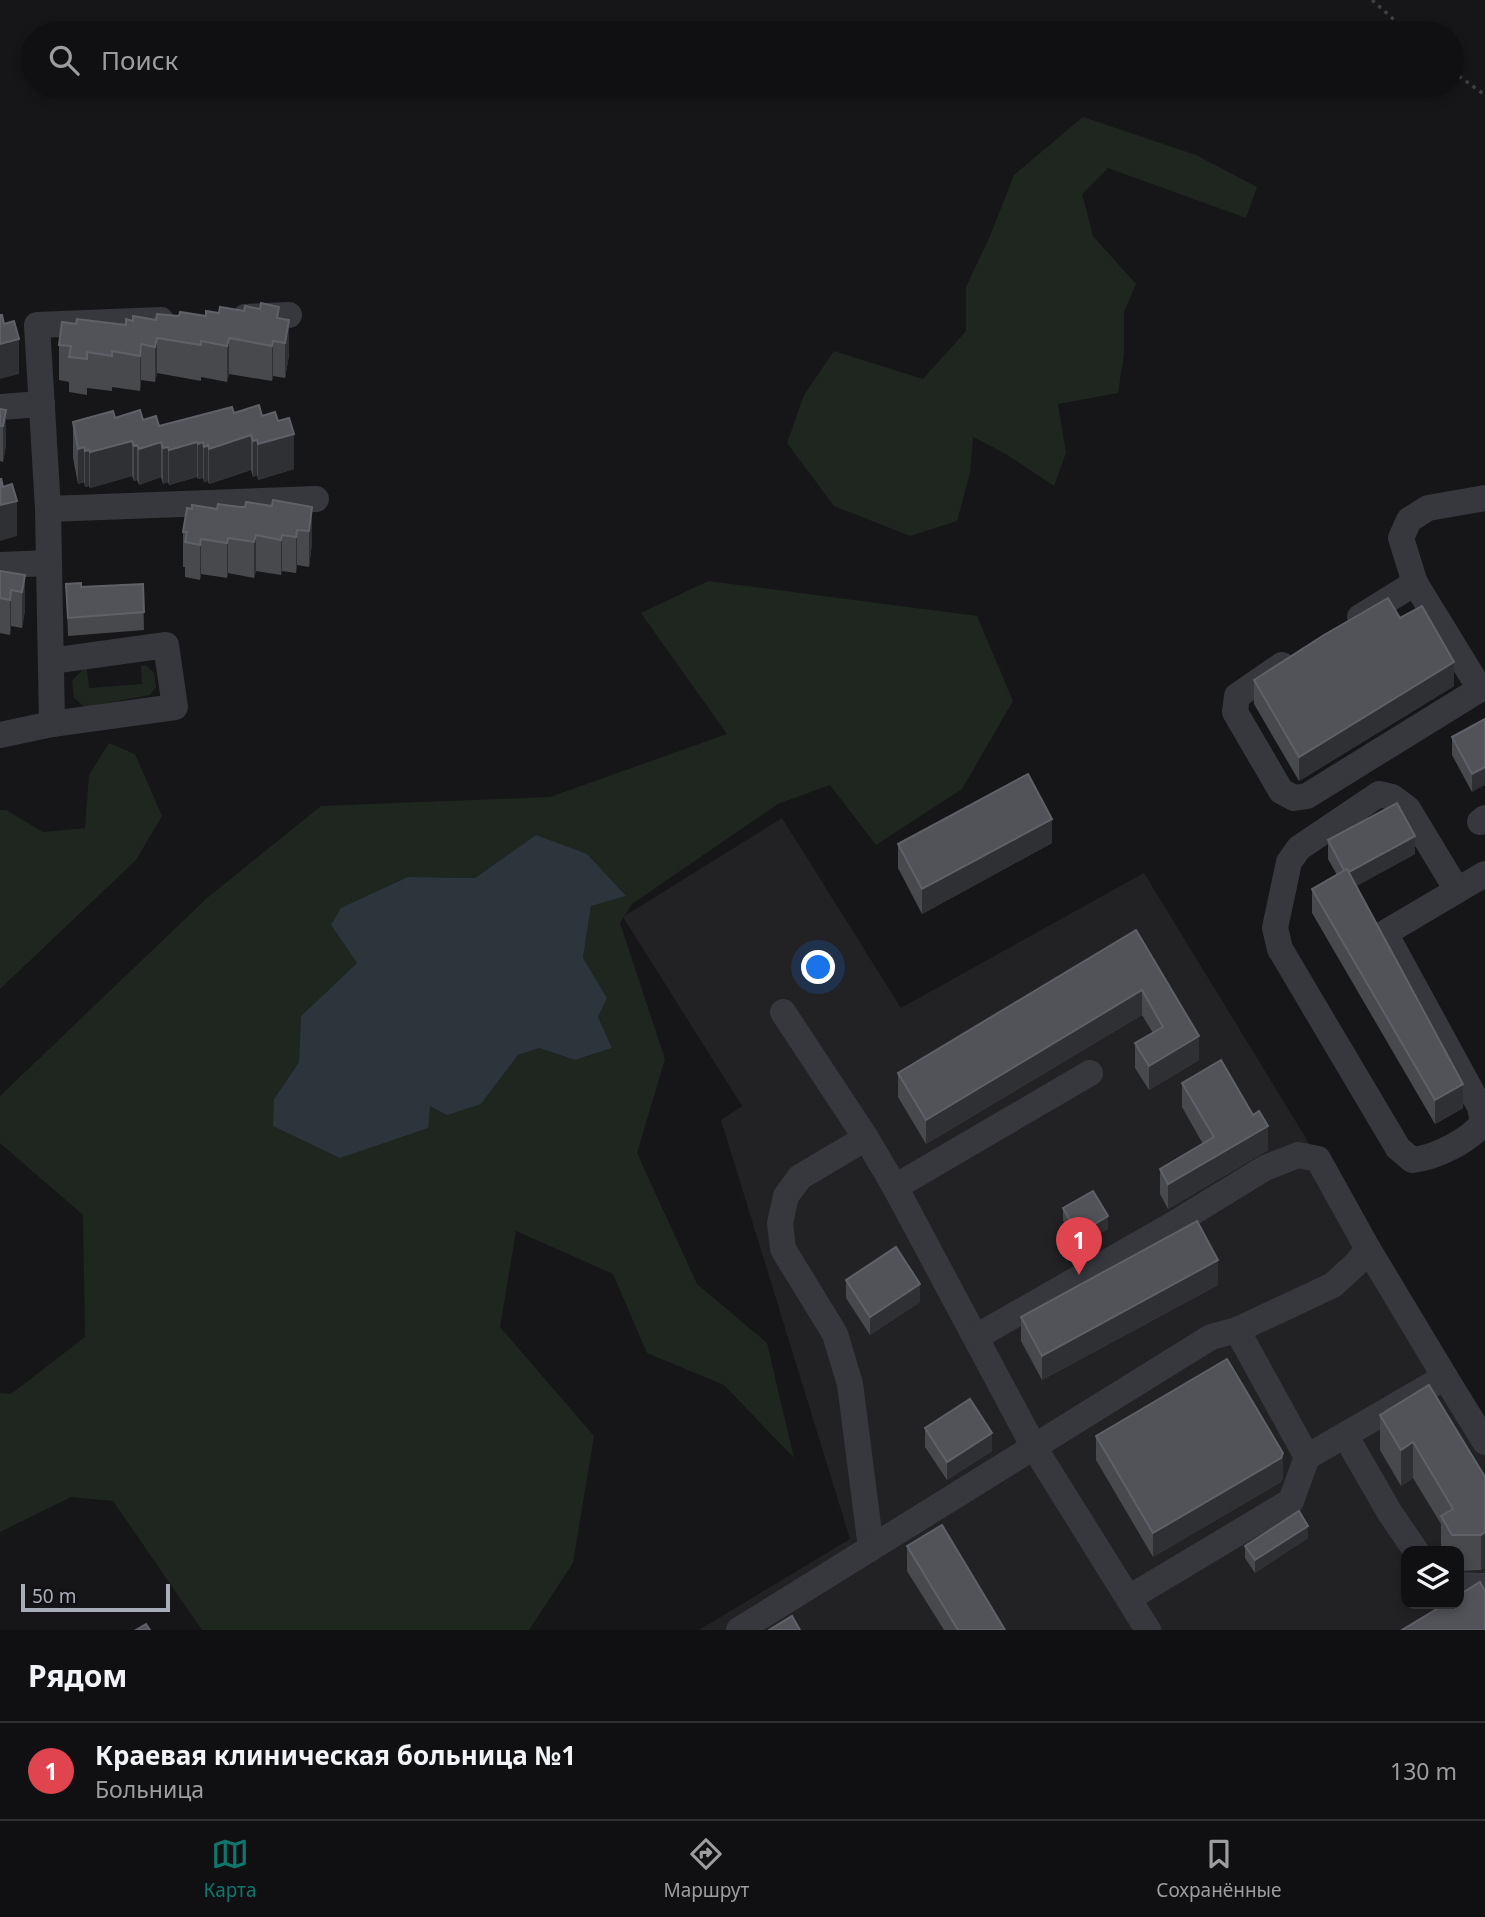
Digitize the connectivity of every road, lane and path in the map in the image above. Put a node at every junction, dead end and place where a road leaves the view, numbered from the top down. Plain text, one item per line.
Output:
1 (1372, 0) edge
2 (1396, 21) edge
3 (1464, 80) edge
4 (1485, 95) edge
5 (289, 315) dead end
6 (219, 318) edge
7 (191, 319) edge
8 (42, 404) junction
9 (0, 407) edge
10 (1485, 498) edge
11 (316, 499) dead end
12 (48, 509) junction
13 (49, 563) junction
14 (0, 565) edge
15 (1415, 583) junction
16 (1344, 627) edge
17 (1309, 649) edge
18 (51, 661) junction
19 (1483, 688) edge
20 (52, 724) junction
21 (0, 735) edge
22 (1485, 874) edge
23 (1457, 890) junction
24 (783, 1012) dead end
25 (1090, 1073) dead end
26 (866, 1138) junction
27 (895, 1186) junction
28 (1368, 1249) junction
29 (1237, 1330) junction
30 (976, 1337) junction
31 (1445, 1377) junction
32 (1345, 1435) junction
33 (1485, 1442) edge
34 (1034, 1447) junction
35 (1307, 1457) junction
36 (1413, 1546) edge
37 (871, 1549) junction
38 (1464, 1585) edge
39 (1485, 1586) edge
40 (1129, 1598) junction
41 (739, 1630) edge
42 (1149, 1630) edge

1 - 2 path
3 - 4 path
5 - 6 lane
7 - 8 lane
8 - 9 lane
8 - 12 lane
10 - 15 lane
11 - 12 lane
12 - 13 lane
13 - 14 lane
13 - 18 lane
15 - 16 lane
15 - 19 lane
17 - 19 lane
18 - 20 lane
18 - 20 lane
20 - 21 lane
22 - 23 lane
23 - 23 lane
24 - 26 lane
25 - 27 lane
26 - 27 lane
26 - 37 lane
27 - 30 lane
28 - 29 lane
28 - 30 lane
28 - 31 lane
29 - 34 lane
29 - 35 lane
30 - 34 lane
31 - 32 lane
31 - 33 lane
32 - 35 lane
32 - 36 lane
34 - 37 lane
34 - 40 lane
35 - 40 lane
37 - 41 lane
38 - 39 lane
40 - 42 lane

